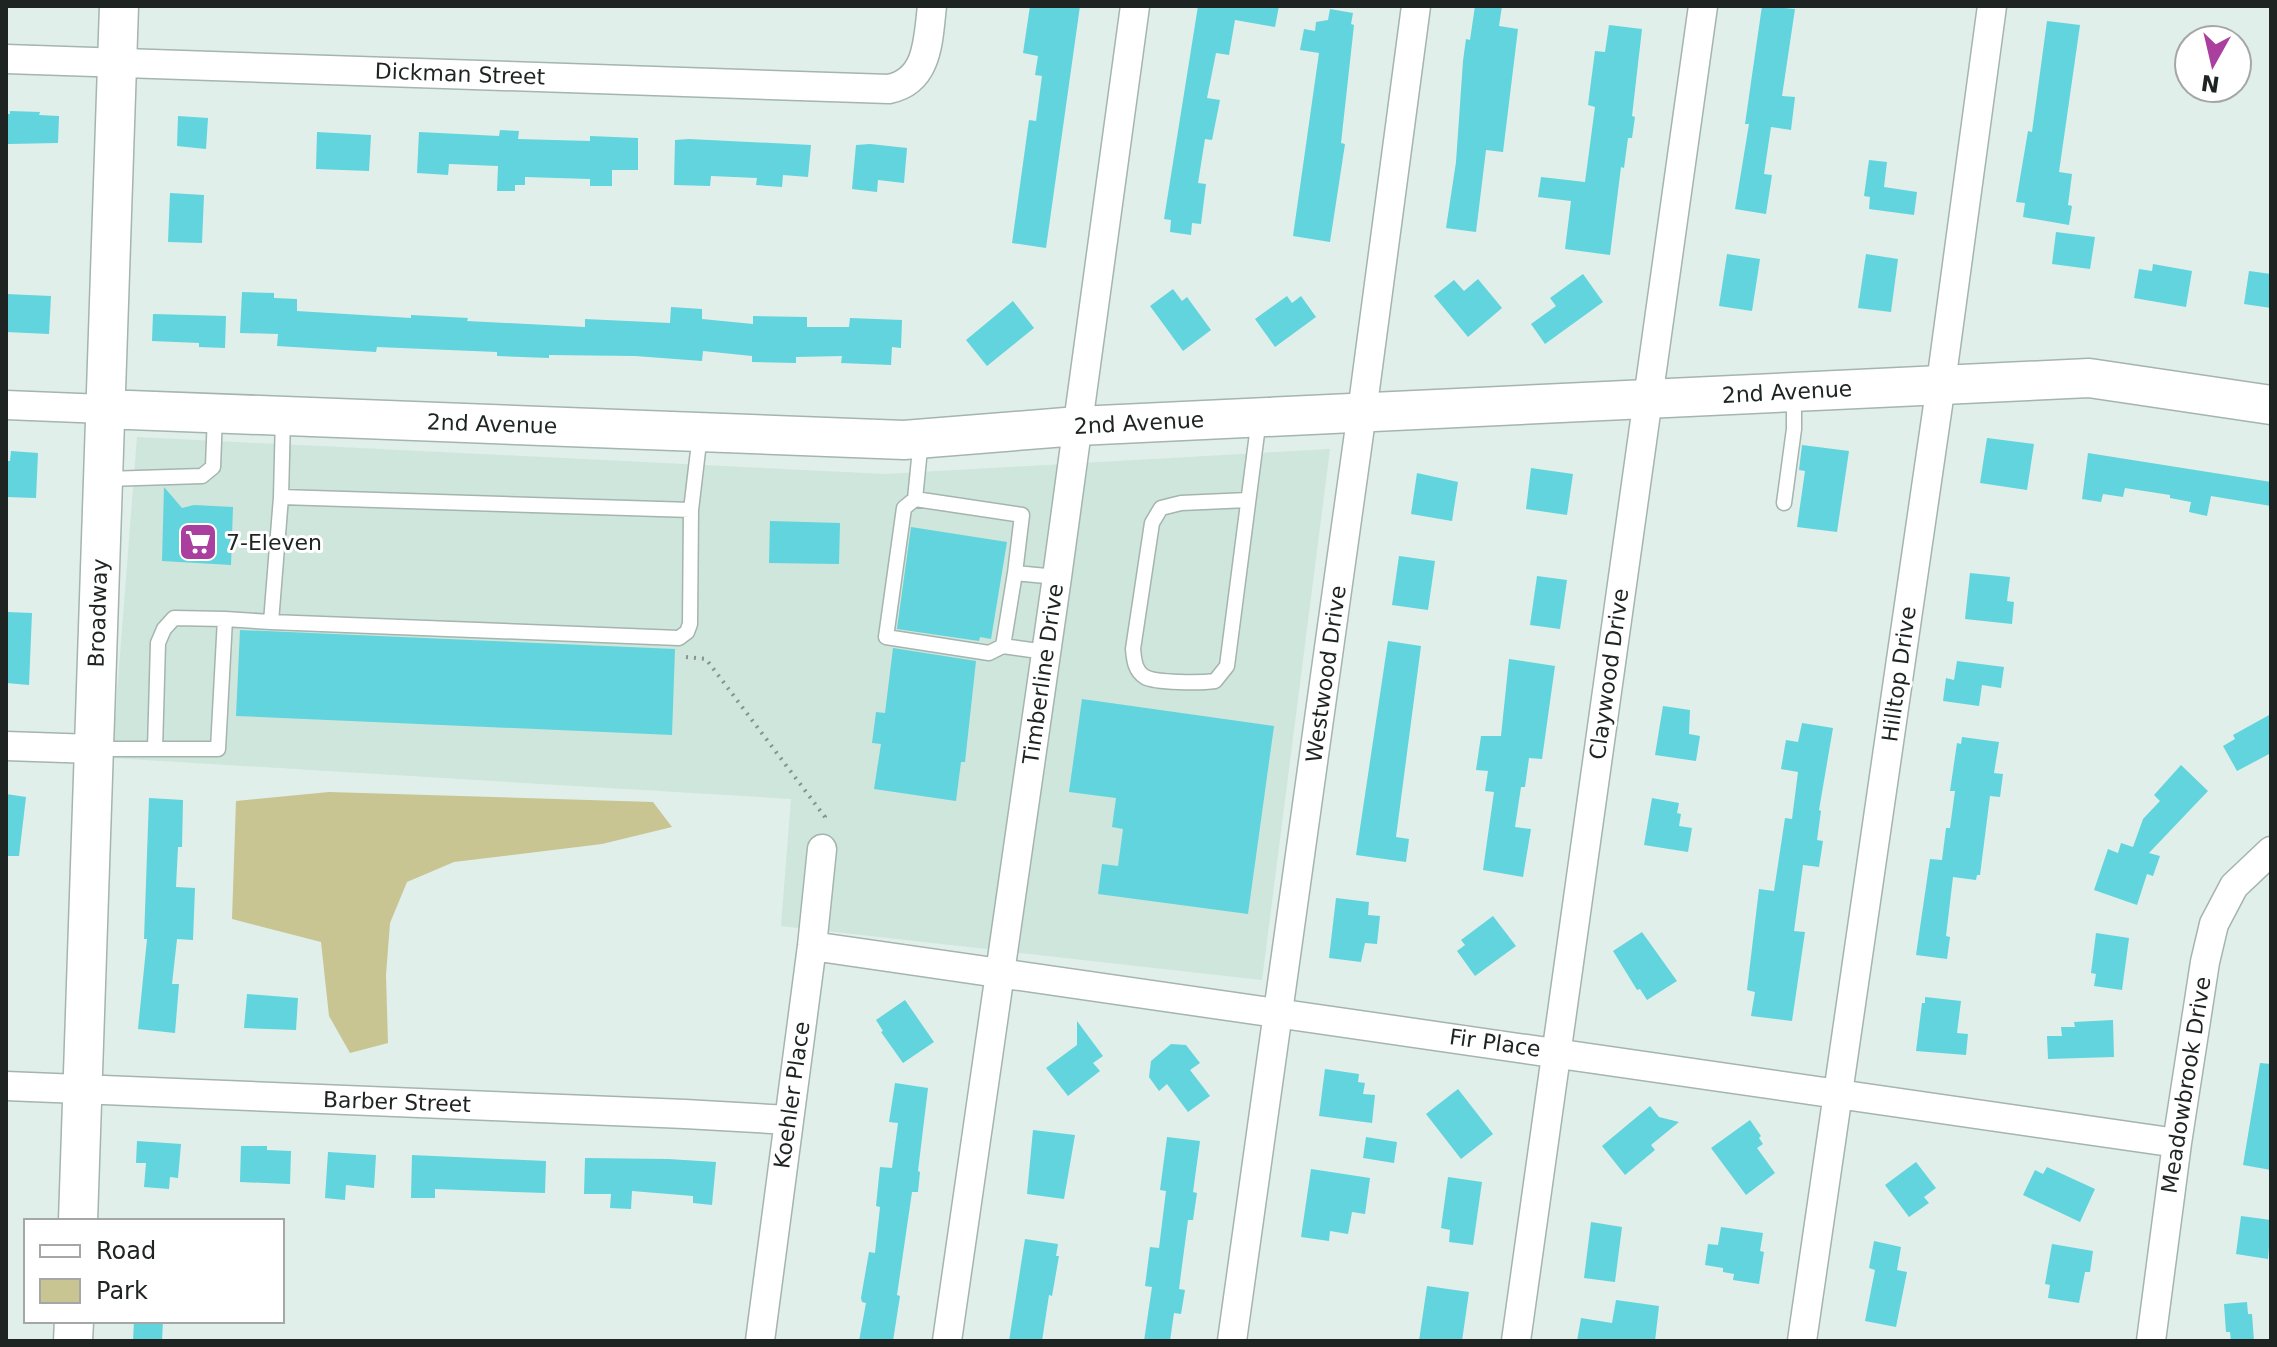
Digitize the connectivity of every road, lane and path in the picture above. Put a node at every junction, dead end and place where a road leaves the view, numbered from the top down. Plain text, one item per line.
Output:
1 (119, 6) edge
2 (932, 6) edge
3 (1135, 6) edge
4 (1416, 6) edge
5 (1703, 6) edge
6 (1992, 6) edge
7 (6, 59) edge
8 (116, 63) junction
9 (1940, 385) junction
10 (1794, 391) junction
11 (1648, 398) junction
12 (6, 405) edge
13 (2271, 405) edge
14 (104, 409) junction
15 (1362, 412) junction
16 (215, 413) junction
17 (283, 416) junction
18 (1259, 417) junction
19 (1078, 426) junction
20 (701, 432) junction
21 (921, 438) junction
22 (102, 479) junction
23 (281, 497) junction
24 (915, 499) junction
25 (1248, 500) junction
26 (1784, 503) dead end
27 (691, 510) junction
28 (1015, 573) junction
29 (1057, 577) junction
30 (225, 619) junction
31 (271, 622) junction
32 (1003, 646) junction
33 (1046, 652) junction
34 (684, 657) dead end
35 (6, 746) edge
36 (93, 749) junction
37 (155, 749) junction
38 (822, 849) joint
39 (2271, 851) edge
40 (812, 946) junction
41 (1000, 972) junction
42 (1278, 1012) junction
43 (1556, 1052) junction
44 (6, 1086) edge
45 (84, 1089) junction
46 (1838, 1094) junction
47 (789, 1120) junction
48 (2177, 1143) junction
49 (78, 1219) edge
50 (760, 1341) edge
51 (947, 1341) edge
52 (1232, 1341) edge
53 (1516, 1341) edge
54 (1802, 1341) edge
55 (2151, 1341) edge

1 - 8 street, Broadway
2 - 8 street, Dickman Street
3 - 19 street, Timberline Drive
4 - 15 street, Westwood Drive
5 - 11 street, Claywood Drive
6 - 9 street, Hilltop Drive
7 - 8 street, Dickman Street
8 - 14 street, Broadway
9 - 10 street, 2nd Avenue
9 - 13 street, 2nd Avenue
9 - 46 street, Hilltop Drive
10 - 11 street, 2nd Avenue
10 - 26 lane
11 - 15 street, 2nd Avenue
11 - 43 street, Claywood Drive
12 - 14 street, 2nd Avenue
14 - 16 street, 2nd Avenue
14 - 22 street, Broadway
15 - 18 street, 2nd Avenue
15 - 42 street, Westwood Drive
16 - 17 street, 2nd Avenue
16 - 22 lane
17 - 20 street, 2nd Avenue
17 - 23 lane
18 - 19 street, 2nd Avenue
18 - 25 lane
19 - 21 street, 2nd Avenue
19 - 29 street, Timberline Drive
20 - 21 street, 2nd Avenue
20 - 27 lane
21 - 24 lane
22 - 36 street, Broadway
23 - 27 lane
23 - 31 lane
24 - 28 lane
24 - 32 lane
25 - 25 lane
27 - 31 lane
28 - 29 lane
28 - 32 lane
29 - 33 street, Timberline Drive
30 - 31 lane
30 - 37 lane
30 - 37 lane
32 - 33 lane
33 - 41 street, Timberline Drive
34 - 38 path
35 - 36 street
36 - 37 lane
36 - 45 street, Broadway
38 - 40 street, Koehler Place
39 - 48 street, Meadowbrook Drive
40 - 41 street, Fir Place
40 - 47 street, Koehler Place
41 - 42 street, Fir Place
41 - 51 street, Timberline Drive
42 - 43 street, Fir Place
42 - 52 street, Westwood Drive
43 - 46 street, Fir Place
43 - 53 street, Claywood Drive
44 - 45 street, Barber Street
45 - 47 street, Barber Street
45 - 49 street, Broadway
46 - 48 street, Fir Place
46 - 54 street, Hilltop Drive
47 - 50 street, Koehler Place
48 - 55 street, Meadowbrook Drive

